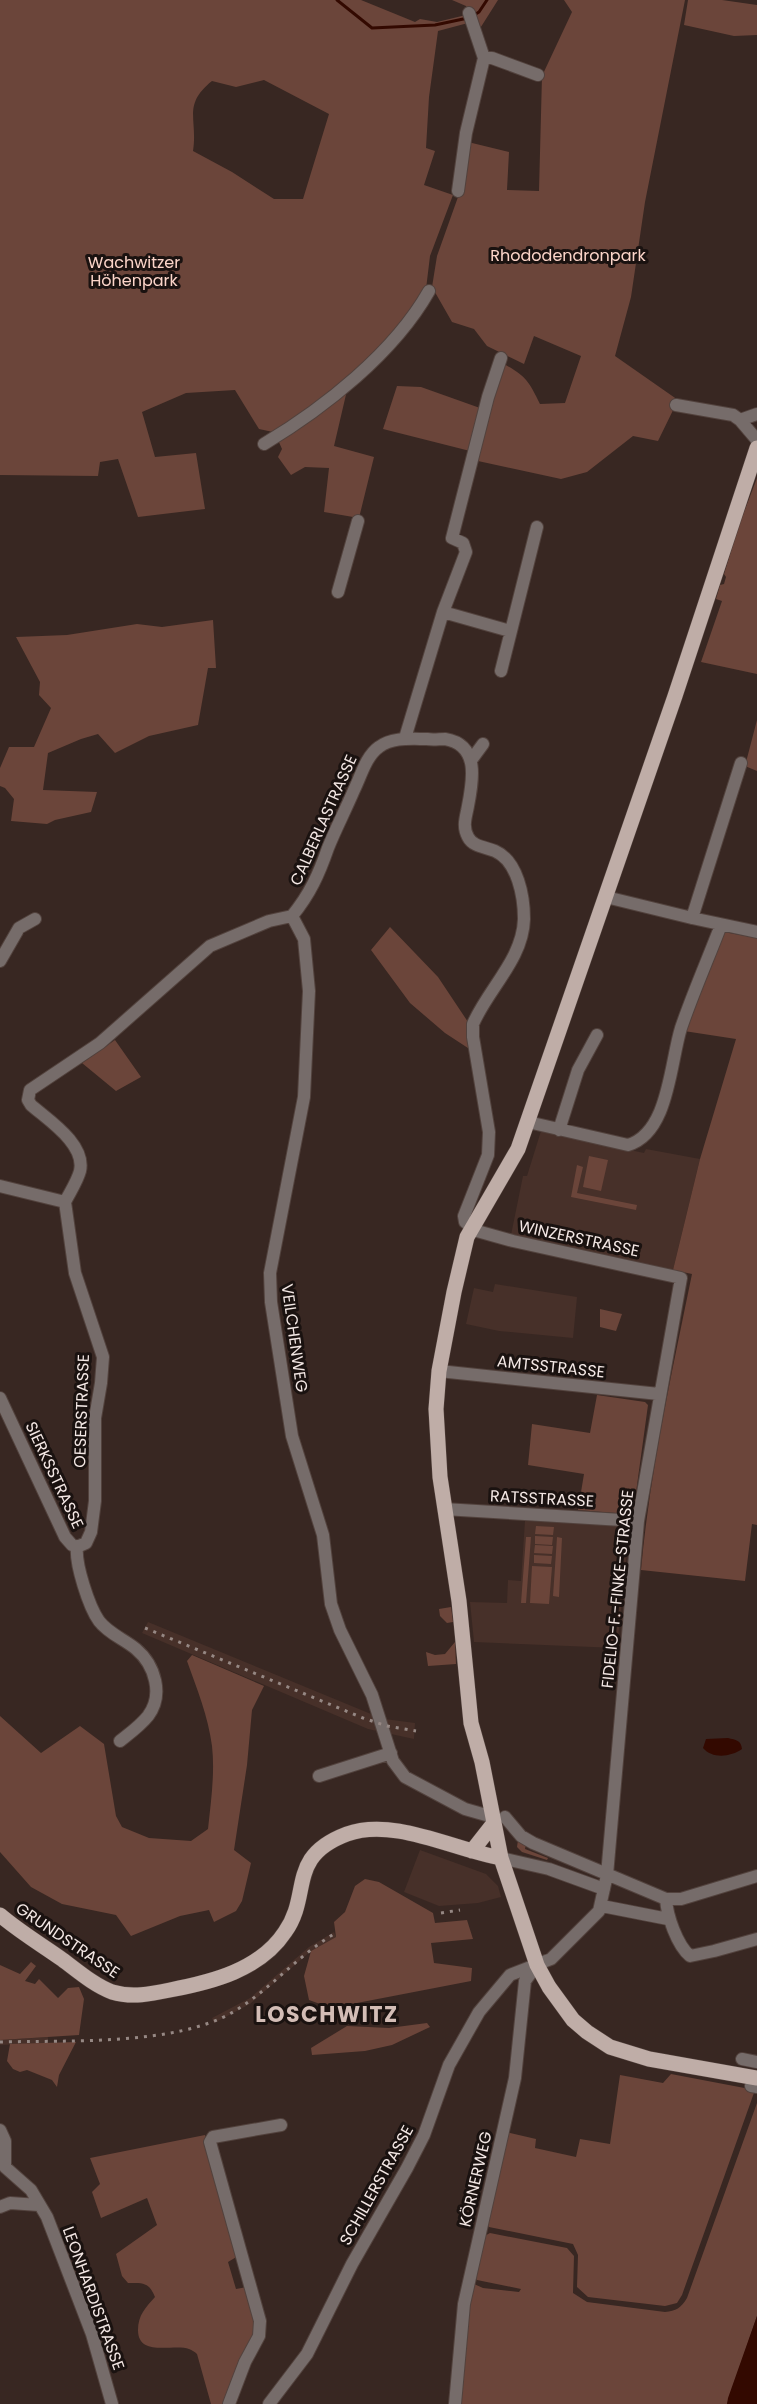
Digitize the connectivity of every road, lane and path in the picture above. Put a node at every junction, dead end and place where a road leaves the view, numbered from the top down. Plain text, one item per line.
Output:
1 (470, 17) dead end
2 (483, 58) junction
3 (538, 75) dead end
4 (458, 191) dead end
5 (429, 291) dead end
6 (501, 358) dead end
7 (676, 405) dead end
8 (757, 414) edge
9 (740, 420) junction
10 (757, 440) edge
11 (264, 444) dead end
12 (757, 448) edge
13 (358, 521) dead end
14 (537, 527) dead end
15 (338, 592) dead end
16 (442, 612) junction
17 (510, 631) junction
18 (501, 671) dead end
19 (405, 738) junction
20 (483, 744) dead end
21 (472, 759) junction
22 (741, 763) dead end
23 (606, 897) junction
24 (292, 916) junction
25 (692, 918) junction
26 (35, 919) dead end
27 (721, 925) junction
28 (757, 932) edge
29 (0, 961) edge
30 (597, 1035) dead end
31 (528, 1122) junction
32 (559, 1130) junction
33 (0, 1186) edge
34 (65, 1202) junction
35 (471, 1228) junction
36 (681, 1278) joint
37 (439, 1371) junction
38 (659, 1394) junction
39 (0, 1398) edge
40 (444, 1509) junction
41 (638, 1521) junction
42 (76, 1547) junction
43 (120, 1741) dead end
44 (391, 1754) junction
45 (319, 1776) dead end
46 (497, 1819) junction
47 (472, 1851) junction
48 (501, 1858) junction
49 (607, 1875) junction
50 (757, 1876) edge
51 (604, 1890) junction
52 (666, 1899) junction
53 (602, 1906) junction
54 (0, 1916) edge
55 (668, 1919) junction
56 (757, 1939) edge
57 (537, 1965) junction
58 (742, 2059) dead end
59 (757, 2062) edge
60 (755, 2084) edge
61 (281, 2125) dead end
62 (0, 2130) edge
63 (39, 2205) junction
64 (0, 2207) edge
65 (112, 2404) edge
66 (229, 2404) edge
67 (269, 2404) edge
68 (455, 2404) edge

1 - 2 street
2 - 3 street
2 - 4 street
5 - 11 street
6 - 16 street
7 - 9 street
8 - 9 street
9 - 10 street
12 - 23 main road
13 - 15 street
14 - 17 street
16 - 17 street
16 - 19 street
17 - 18 street
19 - 21 street, CALBERLASTRASSE
19 - 24 street, CALBERLASTRASSE
20 - 21 street
21 - 35 street
22 - 25 street
23 - 25 street
23 - 31 main road
24 - 34 street
24 - 44 street, VEILCHENWEG
25 - 27 street
26 - 29 street
27 - 28 street
27 - 32 street
30 - 32 street
31 - 32 street
31 - 35 main road
33 - 34 street
34 - 42 street, OESERSTRASSE
35 - 36 street, WINZERSTRASSE
35 - 37 main road
36 - 38 street, FIDELIO-F.-FINKE-STRASSE
37 - 38 street, AMTSSTRASSE
37 - 40 main road
38 - 41 street, FIDELIO-F.-FINKE-STRASSE
39 - 42 street, SIERKSSTRASSE
40 - 41 street, RATSSTRASSE
40 - 46 main road
41 - 49 street, FIDELIO-F.-FINKE-STRASSE
42 - 43 street, SIERKSSTRASSE
44 - 45 street
44 - 46 street, VEILCHENWEG
46 - 47 main road
46 - 48 main road
46 - 49 street
47 - 48 main road, GRUNDSTRASSE
47 - 54 main road, GRUNDSTRASSE
48 - 51 street
48 - 57 main road
49 - 51 street, FIDELIO-F.-FINKE-STRASSE
49 - 52 street
50 - 52 street
51 - 53 street, FIDELIO-F.-FINKE-STRASSE
52 - 55 street
53 - 55 street
53 - 57 street
55 - 56 street
57 - 60 main road
57 - 67 street, SCHILLERSTRASSE
57 - 68 street, KÖRNERWEG
58 - 59 street
61 - 66 street
62 - 63 street, LEONHARDISTRASSE
63 - 64 street
63 - 65 street, LEONHARDISTRASSE

